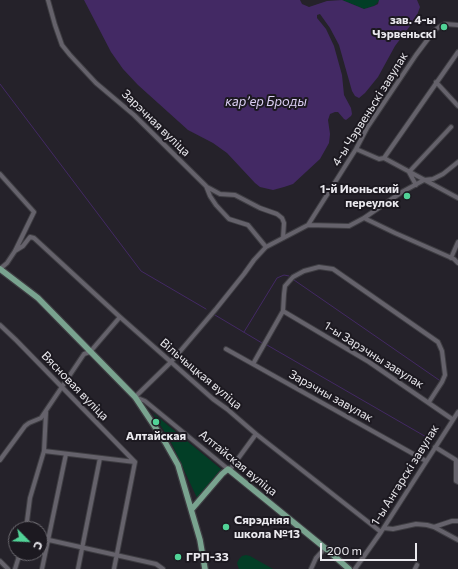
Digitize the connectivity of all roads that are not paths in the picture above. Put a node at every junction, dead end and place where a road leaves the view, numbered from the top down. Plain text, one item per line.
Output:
1 (48, 0) edge
2 (458, 25) edge
3 (458, 52) edge
4 (436, 82) junction
5 (458, 106) edge
6 (451, 127) dead end
7 (356, 149) junction
8 (384, 158) junction
9 (458, 162) edge
10 (409, 172) junction
11 (0, 174) edge
12 (424, 180) junction
13 (416, 185) junction
14 (206, 186) junction
15 (458, 198) edge
16 (364, 218) junction
17 (308, 225) junction
18 (283, 238) junction
19 (458, 242) edge
20 (266, 247) junction
21 (15, 251) junction
22 (451, 258) junction
23 (458, 263) edge
24 (0, 269) edge
25 (284, 311) junction
26 (120, 317) junction
27 (0, 325) edge
28 (226, 349) dead end
29 (90, 352) junction
30 (170, 362) junction
31 (253, 364) junction
32 (62, 387) junction
33 (135, 397) junction
34 (429, 402) junction
35 (46, 411) junction
36 (458, 412) edge
37 (452, 419) junction
38 (256, 434) junction
39 (435, 447) junction
40 (44, 451) junction
41 (66, 454) junction
42 (100, 458) junction
43 (0, 460) edge
44 (426, 461) junction
45 (135, 462) junction
46 (229, 470) junction
47 (458, 482) edge
48 (192, 509) junction
49 (27, 521) edge
50 (458, 521) edge
51 (434, 527) junction
52 (384, 528) junction
53 (381, 532) junction
54 (49, 540) junction
55 (458, 540) edge
56 (83, 548) junction
57 (325, 548) junction
58 (117, 555) junction
59 (0, 560) edge
60 (155, 567) edge
61 (8, 569) edge
62 (42, 569) edge
63 (78, 569) edge
64 (114, 569) edge
65 (163, 569) edge
66 (205, 569) edge
67 (311, 569) edge
68 (349, 569) edge
69 (355, 569) edge

1 - 14 street, Зарэчная вуліца
2 - 7 street, 4-ы Чэрвеньскі завулак
3 - 4 street
4 - 5 street
4 - 8 street
6 - 10 street
7 - 8 street
7 - 17 street, 4-ы Чэрвеньскі завулак
8 - 10 street
9 - 12 street
10 - 12 street
10 - 13 street
11 - 21 street
12 - 13 street
12 - 15 street
13 - 16 street
14 - 18 street
14 - 20 street, Зарэчная вуліца
16 - 17 street
16 - 22 street
17 - 18 street
18 - 20 street
19 - 22 street
20 - 30 street
21 - 24 street
21 - 26 street, Вільчыцкая вуліца
22 - 23 street
24 - 29 main road, Алтайская вуліца
25 - 31 street
25 - 34 street, 1-ы Зарэчны завулак
25 - 34 street
26 - 29 street
26 - 30 street, Вільчыцкая вуліца
27 - 32 street, Вясновая вуліца
28 - 31 street, Зарэчны завулак
29 - 32 street
29 - 33 main road, Алтайская вуліца
30 - 33 street
30 - 38 street, Вільчыцкая вуліца
31 - 44 street, Зарэчны завулак
32 - 35 street
32 - 45 street, Вясновая вуліца
33 - 46 street, Алтайская вуліца
33 - 48 main road, Алтайская вуліца
34 - 37 street, 1-ы Зарэчны завулак
35 - 40 street
35 - 43 street
36 - 37 street, 1-ы Ангарскі завулак
37 - 39 street, 1-ы Ангарскі завулак
38 - 46 street
38 - 53 street, Вільчыцкая вуліца
39 - 44 street, 1-ы Ангарскі завулак
39 - 47 street
40 - 41 street
40 - 49 street
41 - 42 street
41 - 54 street
42 - 45 street
42 - 56 street
44 - 52 street, 1-ы Ангарскі завулак
45 - 58 street
46 - 48 main road
46 - 57 main road, Алтайская вуліца
48 - 66 main road, Алтайская вуліца
50 - 51 street
51 - 52 street
51 - 55 street
52 - 53 street, 1-ы Ангарскі завулак
53 - 69 street, 1-ы Ангарскі завулак
54 - 56 street
54 - 62 street
56 - 58 street
56 - 63 street
57 - 67 street
57 - 68 main road, Алтайская вуліца
58 - 60 street
58 - 64 street
59 - 61 street
60 - 65 street

